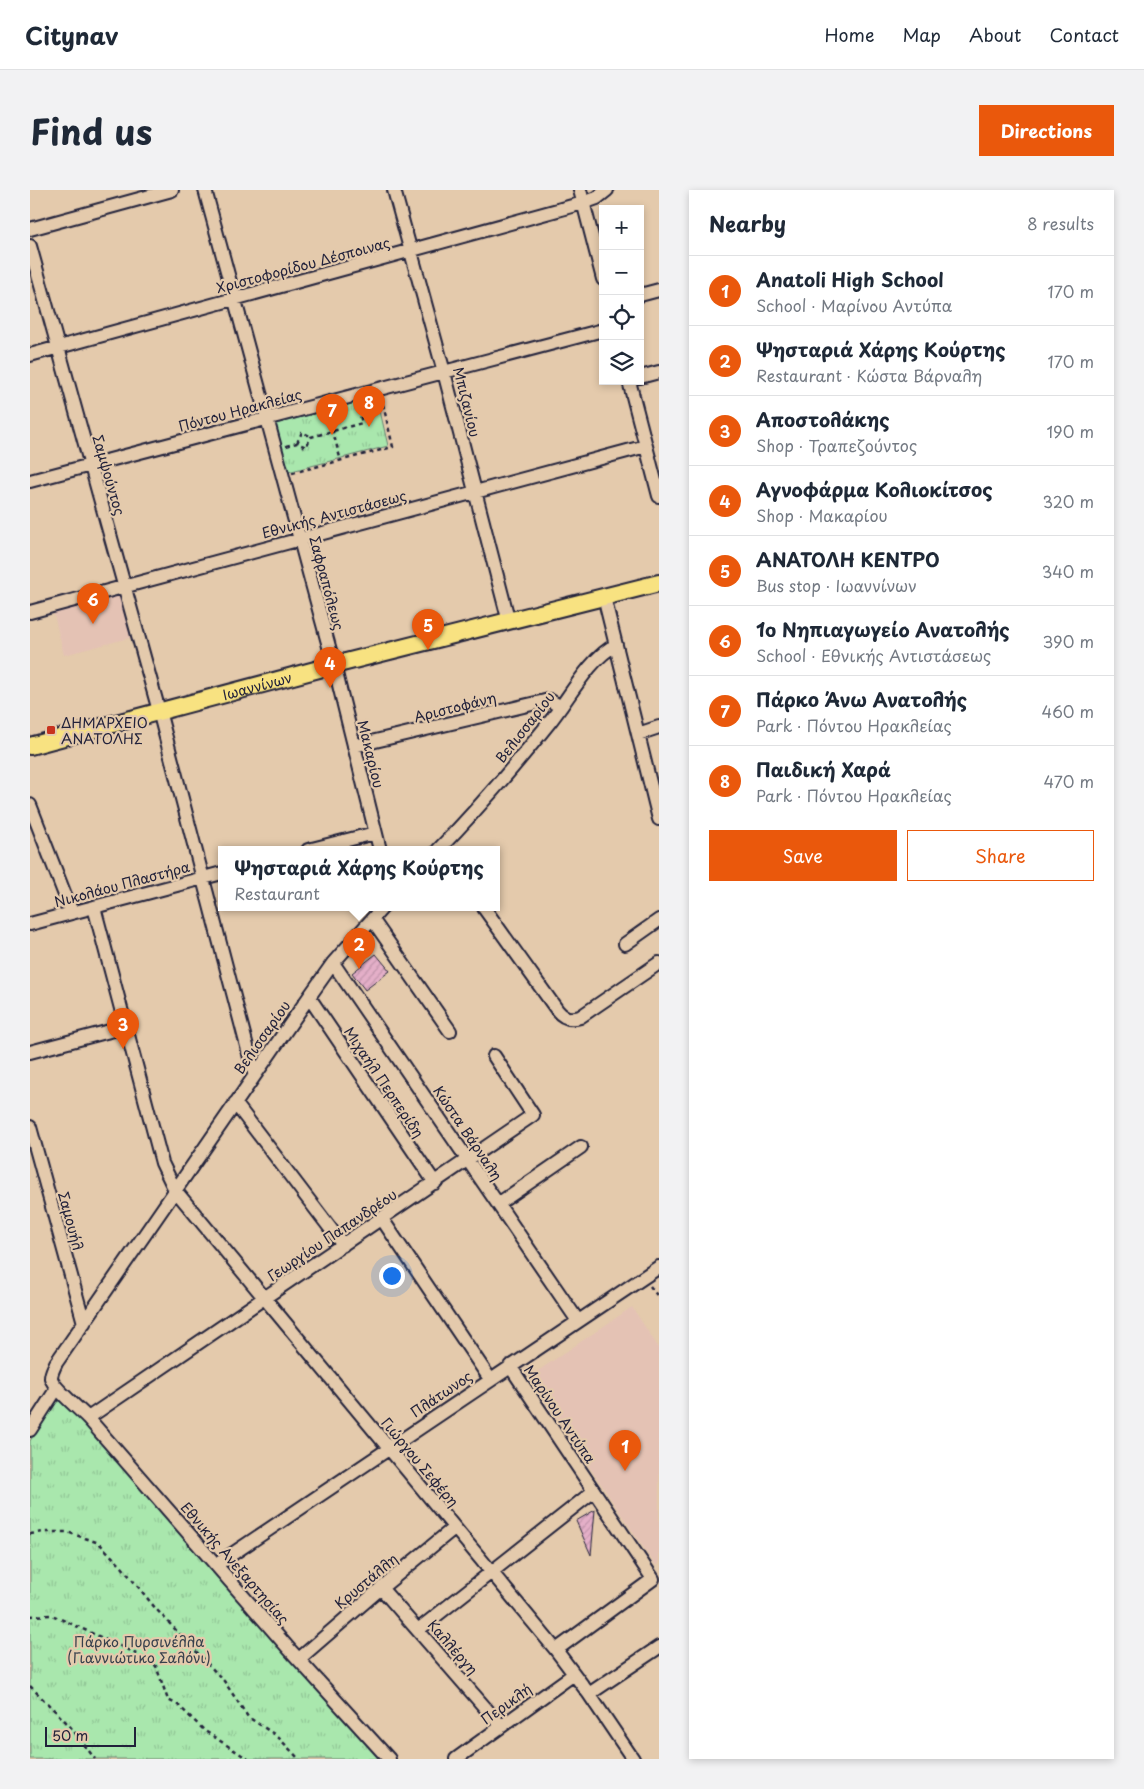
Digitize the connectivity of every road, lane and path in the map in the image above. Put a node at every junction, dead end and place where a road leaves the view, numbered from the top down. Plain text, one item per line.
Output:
1 (172, 190) edge
2 (205, 190) edge
3 (394, 190) edge
4 (580, 190) edge
5 (607, 190) edge
6 (583, 203) junction
7 (30, 229) edge
8 (30, 246) edge
9 (410, 251) junction
10 (599, 264) edge
11 (659, 290) edge
12 (644, 294) edge
13 (236, 299) junction
14 (599, 331) edge
15 (58, 348) junction
16 (30, 355) edge
17 (444, 372) junction
18 (659, 372) edge
19 (644, 376) edge
20 (630, 385) edge
21 (379, 389) junction
22 (356, 395) junction
23 (326, 403) junction
24 (267, 419) junction
25 (333, 431) junction
26 (311, 436) junction
27 (297, 443) junction
28 (646, 446) junction
29 (275, 449) junction
30 (341, 461) junction
31 (91, 465) junction
32 (282, 475) junction
33 (30, 482) edge
34 (474, 492) junction
35 (659, 496) edge
36 (300, 539) junction
37 (659, 583) edge
38 (124, 586) junction
39 (604, 597) junction
40 (30, 612) edge
41 (509, 622) junction
42 (616, 645) junction
43 (334, 665) junction
44 (561, 706) junction
45 (159, 712) junction
46 (659, 727) edge
47 (638, 734) junction
48 (30, 746) edge
49 (354, 746) junction
50 (30, 805) edge
51 (658, 813) edge
52 (376, 833) junction
53 (324, 846) edge
54 (379, 846) edge
55 (443, 846) edge
56 (218, 874) edge
57 (202, 878) junction
58 (94, 907) junction
59 (379, 911) edge
60 (486, 911) edge
61 (72, 913) junction
62 (372, 919) junction
63 (659, 920) edge
64 (30, 924) edge
65 (625, 944) dead end
66 (334, 963) junction
67 (659, 963) edge
68 (308, 997) junction
69 (125, 1027) junction
70 (450, 1031) dead end
71 (30, 1052) edge
72 (494, 1056) dead end
73 (254, 1074) junction
74 (235, 1103) junction
75 (30, 1127) edge
76 (581, 1147) dead end
77 (469, 1160) junction
78 (435, 1183) junction
79 (175, 1190) junction
80 (498, 1204) junction
81 (382, 1219) junction
82 (343, 1246) junction
83 (659, 1267) edge
84 (265, 1299) junction
85 (578, 1321) junction
86 (84, 1323) junction
87 (510, 1366) junction
88 (490, 1379) junction
89 (57, 1388) junction
90 (88, 1418) junction
91 (32, 1423) edge
92 (388, 1448) junction
93 (594, 1491) junction
94 (454, 1528) junction
95 (30, 1534) edge
96 (216, 1565) junction
97 (491, 1572) junction
98 (381, 1588) junction
99 (30, 1616) edge
100 (418, 1630) junction
101 (659, 1647) edge
102 (556, 1650) junction
103 (299, 1659) junction
104 (574, 1674) junction
105 (30, 1686) edge
106 (589, 1694) junction
107 (501, 1726) junction
108 (95, 1759) edge
109 (248, 1759) edge
110 (299, 1759) edge
111 (389, 1759) edge
112 (456, 1759) edge
113 (633, 1759) edge

1 - 7 street
2 - 13 street, Σαφραπόλεως
3 - 9 street, Μπιζανίου
4 - 6 street
5 - 6 street, Χριστοφορίδου Δέσποινας
6 - 9 street, Χριστοφορίδου Δέσποινας
6 - 10 street
8 - 15 street, Σαμψούντος
9 - 13 street, Χριστοφορίδου Δέσποινας
9 - 17 street, Μπιζανίου
11 - 12 street
13 - 15 street, Χριστοφορίδου Δέσποινας
13 - 24 street, Σαφραπόλεως
14 - 17 street, Πόντου Ηρακλείας
15 - 16 street, Χριστοφορίδου Δέσποινας
15 - 31 street, Σαμψούντος
17 - 21 street, Πόντου Ηρακλείας
17 - 34 street, Μπιζανίου
18 - 19 street
20 - 28 street
21 - 22 street, Πόντου Ηρακλείας
21 - 30 path
22 - 23 street, Πόντου Ηρακλείας
22 - 25 path
23 - 24 street, Πόντου Ηρακλείας
23 - 25 path
24 - 29 street, Σαφραπόλεως
24 - 31 street, Πόντου Ηρακλείας
25 - 26 path
25 - 30 path
26 - 27 path
26 - 27 path
27 - 29 path
28 - 34 street, Εθνικής Αντιστάσεως
28 - 35 street
29 - 32 street, Σαφραπόλεως
30 - 32 path
31 - 33 street, Πόντου Ηρακλείας
31 - 38 street, Σαμψούντος
32 - 36 street, Σαφραπόλεως
34 - 36 street, Εθνικής Αντιστάσεως
34 - 41 street, Μπιζανίου
36 - 38 street, Εθνικής Αντιστάσεως
36 - 43 street, Σαφραπόλεως
37 - 39 main road, Ιωαννίνων
38 - 40 street, Εθνικής Αντιστάσεως
38 - 45 street, Σαμψούντος
39 - 41 main road, Ιωαννίνων
39 - 42 street
41 - 43 main road, Ιωαννίνων
42 - 44 street, Βελισσαρίου
42 - 47 street
43 - 45 main road, Ιωαννίνων
43 - 49 street, Μακαρίου
44 - 49 street, Αριστοφάνη
44 - 55 street, Βελισσαρίου
45 - 48 main road, Ιωαννίνων
45 - 57 street, Σαμψούντος
46 - 47 street
47 - 51 street
49 - 52 street, Μακαρίου
50 - 61 street
52 - 53 street
52 - 54 street, Μακαρίου
56 - 57 street, Νικολάου Πλαστήρα
57 - 58 street, Νικολάου Πλαστήρα
57 - 73 street, Σαμψούντος
58 - 61 street, Νικολάου Πλαστήρα
58 - 69 street, Γιώργου Σεφέρη
59 - 62 street, Βελισσαρίου
60 - 67 street
61 - 64 street, Νικολάου Πλαστήρα
62 - 66 street, Βελισσαρίου
62 - 70 street
63 - 65 street
66 - 68 street, Βελισσαρίου
66 - 77 street, Κώστα Βάρναλη
68 - 73 street, Βελισσαρίου
68 - 78 street, Μιχαήλ Περπερίδη
69 - 71 street
69 - 79 street, Γιώργου Σεφέρη
72 - 77 street, Γεωργίου Παπανδρέου
73 - 74 street, Βελισσαρίου
74 - 79 street, Βελισσαρίου
74 - 82 street
75 - 86 street, Σαμουήλ
76 - 80 street
77 - 78 street, Γεωργίου Παπανδρέου
77 - 80 street, Κώστα Βάρναλη
78 - 81 street, Γεωργίου Παπανδρέου
79 - 84 street, Γιώργου Σεφέρη
79 - 86 street, Βελισσαρίου
80 - 85 street, Κώστα Βάρναλη
81 - 82 street, Γεωργίου Παπανδρέου
81 - 88 street
82 - 84 street, Γεωργίου Παπανδρέου
83 - 85 street, Πλάτωνος
84 - 90 street, Γεωργίου Παπανδρέου
84 - 92 street, Γιώργου Σεφέρη
85 - 87 street, Πλάτωνος
86 - 89 street, Βελισσαρίου
87 - 88 street, Πλάτωνος
87 - 93 street, Μαρίνου Αντύπα
88 - 92 street, Πλάτωνος
89 - 90 street, Εθνικής Ανεξαρτησίας
89 - 91 street
90 - 96 street, Εθνικής Ανεξαρτησίας
92 - 94 street, Γιώργου Σεφέρη
92 - 96 street, Πλάτωνος
93 - 97 street
93 - 102 street, Μαρίνου Αντύπα
94 - 97 street, Γιώργου Σεφέρη
94 - 98 street, Κρυστάλλη
95 - 110 path
96 - 103 street, Εθνικής Ανεξαρτησίας
97 - 100 street
97 - 102 street, Γιώργου Σεφέρη
98 - 100 street, Καλλέργη
98 - 103 street, Κρυστάλλη
99 - 109 path
100 - 107 street, Καλλέργη
101 - 106 street
102 - 104 street, Γιώργου Σεφέρη
103 - 111 street, Εθνικής Ανεξαρτησίας
104 - 106 street, Γιώργου Σεφέρη
104 - 107 street, Περικλή
105 - 108 path
106 - 113 street, Γιώργου Σεφέρη
107 - 112 street, Περικλή

